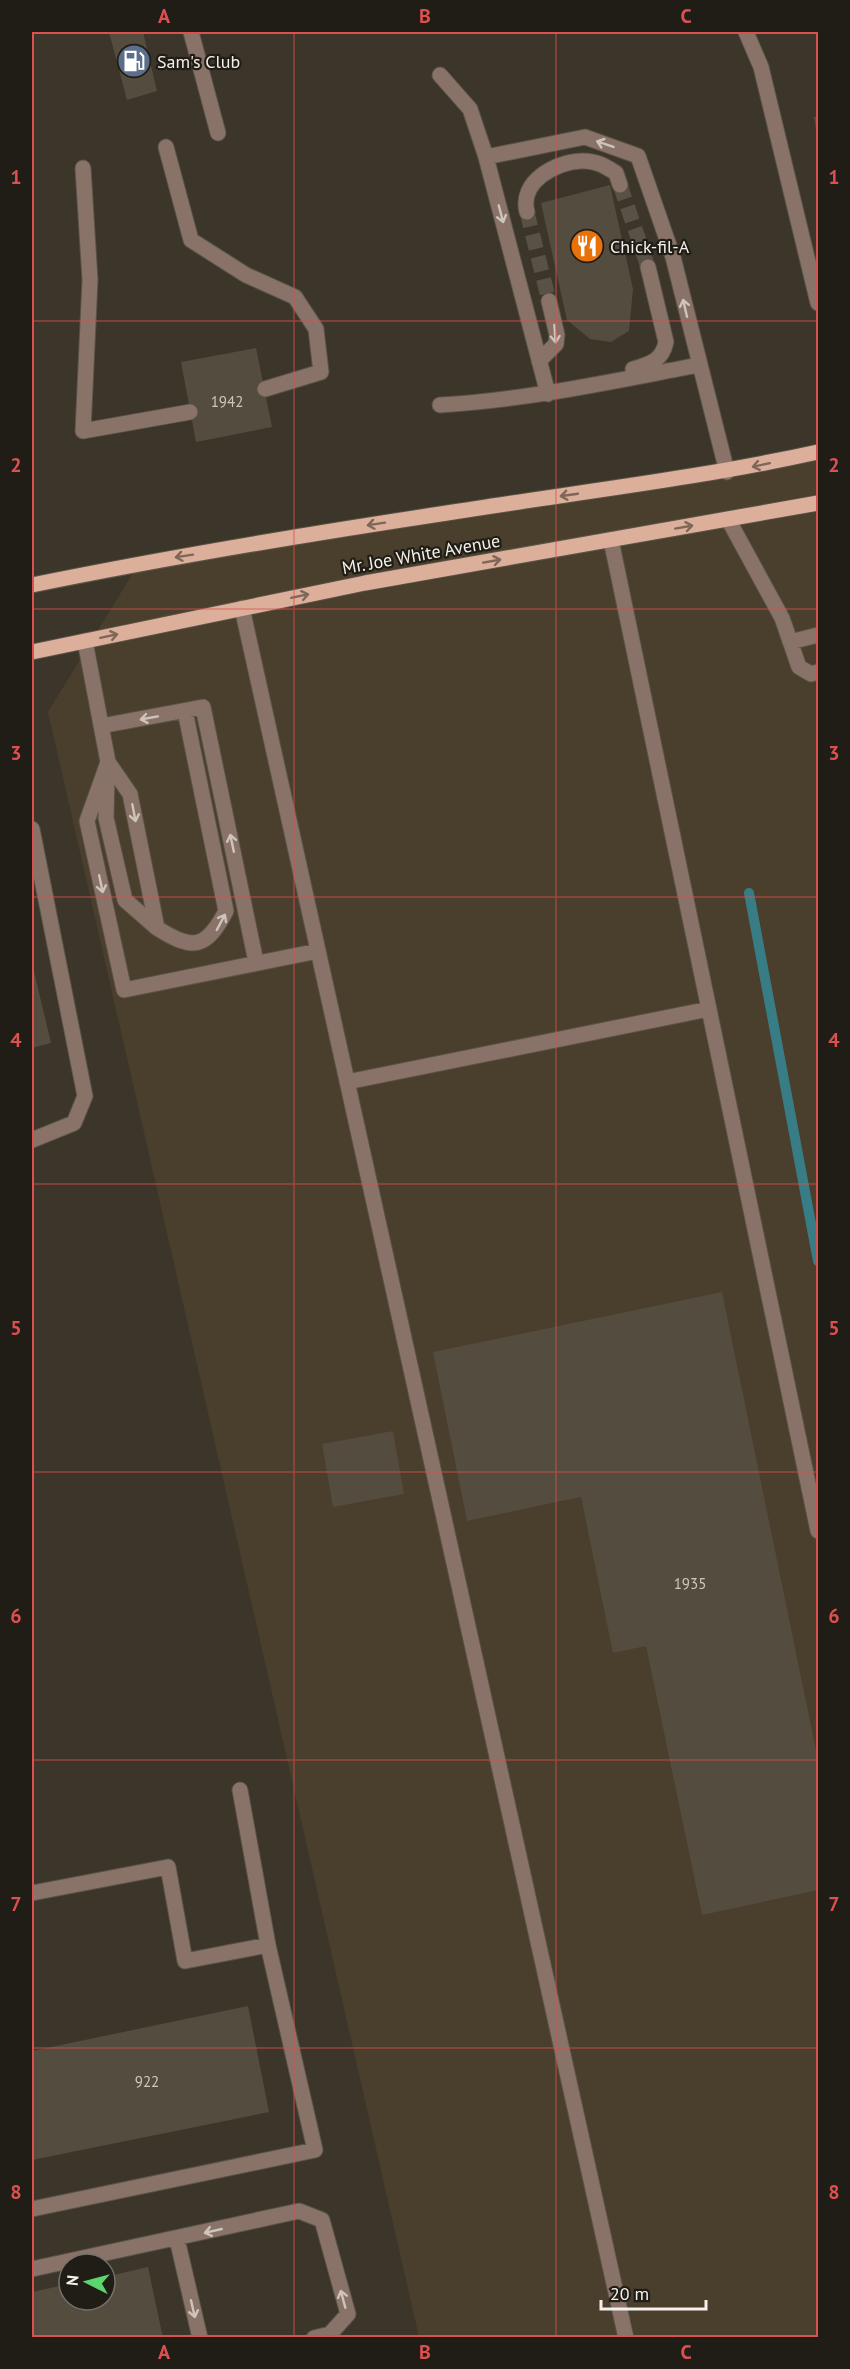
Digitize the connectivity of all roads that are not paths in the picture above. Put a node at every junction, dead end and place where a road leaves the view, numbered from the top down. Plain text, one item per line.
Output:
1 (191, 32) edge
2 (746, 32) edge
3 (440, 75) dead end
4 (218, 133) dead end
5 (166, 147) dead end
6 (486, 157) junction
7 (83, 168) dead end
8 (620, 185) tunnel mouth
9 (527, 212) tunnel mouth
10 (648, 267) tunnel mouth
11 (549, 301) tunnel mouth
12 (819, 303) edge
13 (539, 361) junction
14 (699, 365) junction
15 (591, 385) junction
16 (265, 389) dead end
17 (548, 394) junction
18 (440, 405) dead end
19 (190, 412) dead end
20 (819, 452) edge
21 (727, 472) junction
22 (819, 503) edge
23 (728, 519) junction
24 (611, 540) junction
25 (32, 585) edge
26 (242, 608) junction
27 (819, 635) edge
28 (85, 641) junction
29 (790, 642) junction
30 (32, 652) edge
31 (819, 672) edge
32 (185, 711) junction
33 (101, 726) junction
34 (108, 762) junction
35 (32, 829) edge
36 (157, 928) junction
37 (318, 951) junction
38 (256, 962) junction
39 (709, 1009) junction
40 (347, 1082) junction
41 (32, 1140) edge
42 (819, 1531) edge
43 (240, 1790) dead end
44 (32, 1893) edge
45 (268, 1945) junction
46 (32, 2209) edge
47 (177, 2239) junction
48 (32, 2269) edge
49 (200, 2337) edge
50 (314, 2337) edge
51 (626, 2337) edge

1 - 4 lane
2 - 12 lane
3 - 6 lane
5 - 16 lane
6 -> 13 lane
14 -> 6 lane
7 - 19 lane
8 - 9 lane
10 - 15 lane
11 -> 13 lane
13 - 17 lane
14 - 15 lane
14 - 21 lane
15 - 17 lane
17 - 18 lane
20 -> 21 main road, Mr. Joe White Avenue
21 -> 25 main road, Mr. Joe White Avenue
22 - 23 main road, Mr. Joe White Avenue
24 -> 23 main road, Mr. Joe White Avenue
23 - 29 lane
26 -> 24 main road, Mr. Joe White Avenue
24 - 39 lane
28 -> 26 main road, Mr. Joe White Avenue
26 - 37 lane
27 - 29 lane
28 - 30 main road, Mr. Joe White Avenue
28 - 33 lane
29 - 31 lane
32 -> 33 lane
36 -> 32 lane
38 -> 32 lane
33 - 34 lane
34 -> 36 lane
34 - 36 lane
34 -> 38 lane
35 - 41 lane
37 - 38 lane
37 - 40 lane
39 - 40 lane
39 - 42 lane
40 - 51 lane
43 - 45 lane
44 - 45 lane
45 - 46 lane
47 - 48 lane
47 -> 49 lane
50 -> 47 lane

